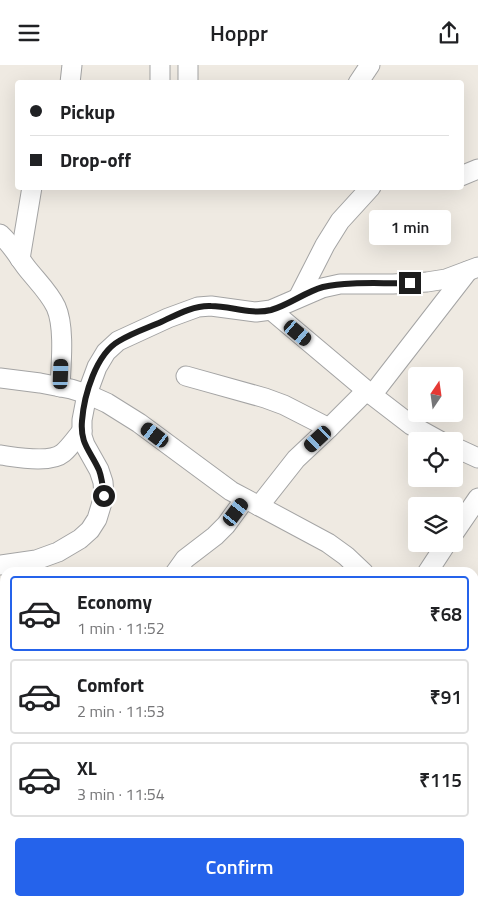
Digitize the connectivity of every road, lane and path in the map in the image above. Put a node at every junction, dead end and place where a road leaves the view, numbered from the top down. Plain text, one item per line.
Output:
1 (72, 65) edge
2 (160, 65) edge
3 (188, 65) edge
4 (370, 65) edge
5 (70, 80) edge
6 (160, 80) edge
7 (188, 80) edge
8 (360, 80) edge
9 (478, 169) edge
10 (464, 175) edge
11 (32, 190) edge
12 (368, 190) edge
13 (0, 234) edge
14 (20, 259) junction
15 (473, 269) edge
16 (298, 298) junction
17 (271, 310) junction
18 (186, 376) dead end
19 (0, 378) edge
20 (60, 387) junction
21 (369, 393) junction
22 (87, 394) junction
23 (329, 429) junction
24 (82, 431) junction
25 (424, 432) edge
26 (463, 451) edge
27 (0, 455) edge
28 (478, 458) edge
29 (478, 498) edge
30 (252, 503) junction
31 (463, 520) edge
32 (441, 552) edge
33 (50, 564) edge
34 (0, 565) edge
35 (179, 567) edge
36 (358, 567) edge
37 (431, 567) edge

1 - 5 street
2 - 6 street
3 - 7 street
4 - 8 street
9 - 10 street
11 - 14 street
12 - 16 street
13 - 14 street
14 - 20 street
15 - 16 street
15 - 21 street
16 - 17 street
17 - 21 street
17 - 22 street
18 - 23 street
19 - 20 street
20 - 22 street
21 - 23 street
21 - 25 street
22 - 24 street
22 - 30 street
23 - 30 street
24 - 27 street
24 - 33 street
26 - 28 street
29 - 31 street
30 - 35 street
30 - 36 street
32 - 37 street
33 - 34 street

